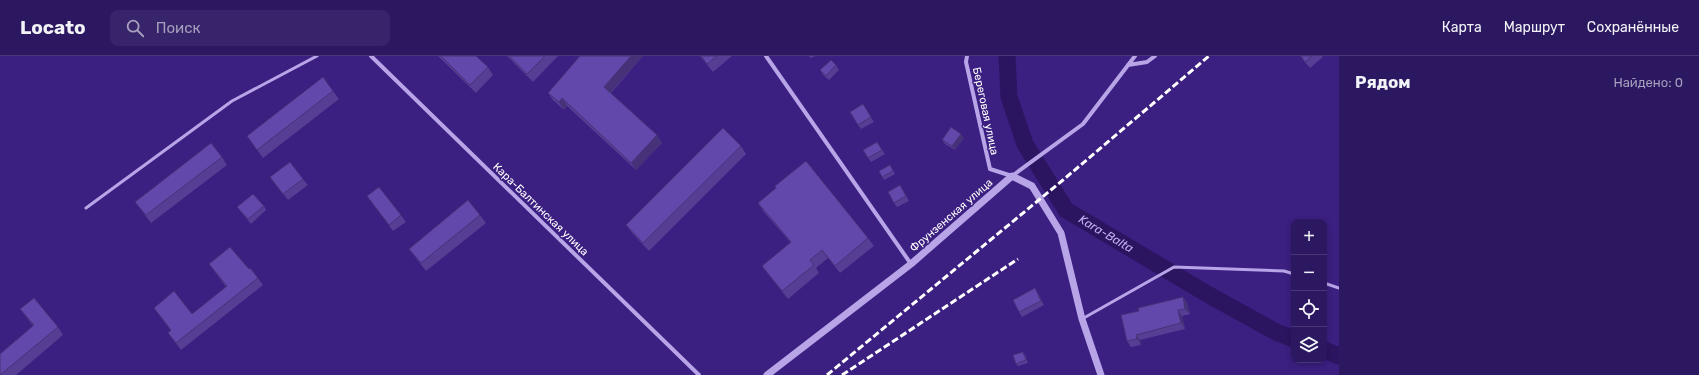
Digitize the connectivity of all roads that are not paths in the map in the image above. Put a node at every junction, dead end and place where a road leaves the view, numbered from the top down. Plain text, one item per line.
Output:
1 (317, 56) edge
2 (371, 56) edge
3 (766, 56) edge
4 (967, 56) edge
5 (1134, 56) edge
6 (1155, 56) edge
7 (1128, 65) junction
8 (1012, 176) junction
9 (86, 208) dead end
10 (911, 264) junction
11 (1291, 273) edge
12 (1327, 284) edge
13 (1339, 288) edge
14 (1082, 319) junction
15 (698, 375) edge
16 (767, 375) edge
17 (1101, 375) edge

1 - 9 lane
2 - 15 street, Кара-Балтинская улица
3 - 10 street
4 - 8 street, Береговая улица
5 - 7 street, Фрунзенская улица
6 - 7 street
7 - 8 street, Фрунзенская улица
8 - 10 street, Фрунзенская улица
8 - 14 street
10 - 16 street, Фрунзенская улица
11 - 14 lane
12 - 13 lane
14 - 17 street

